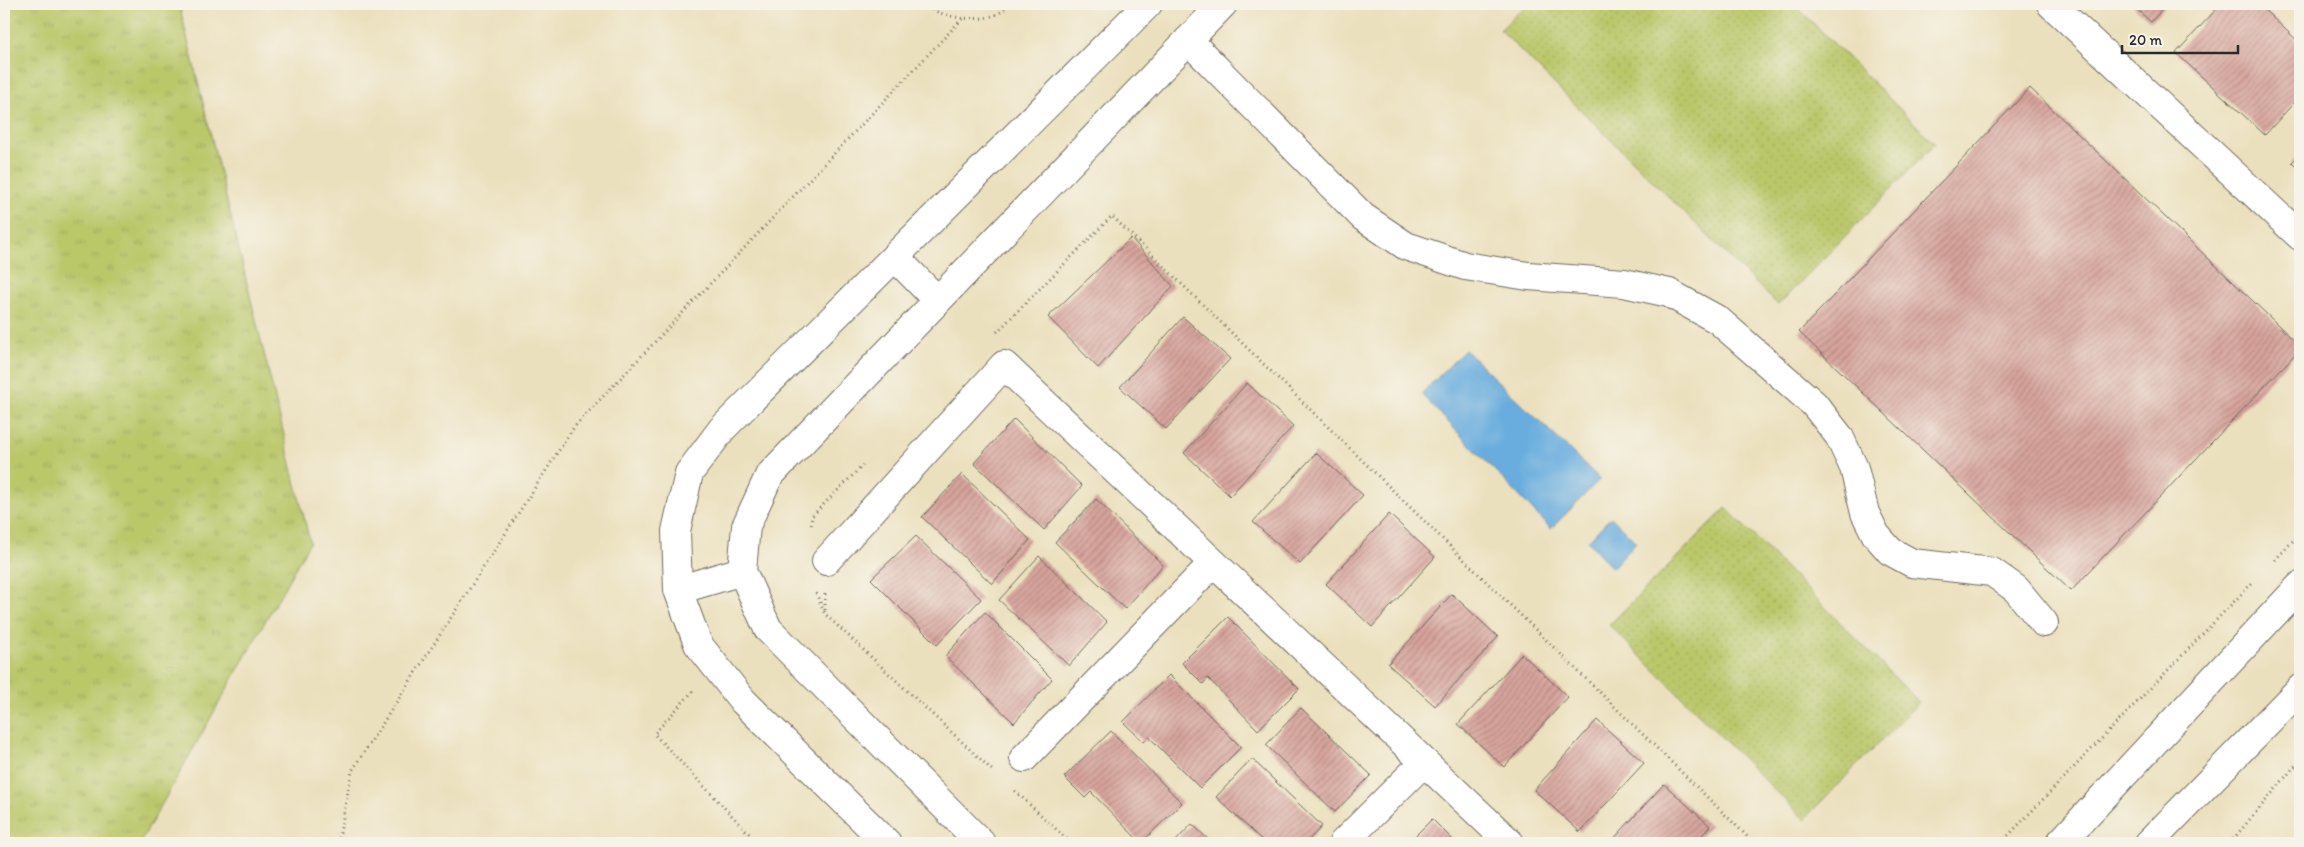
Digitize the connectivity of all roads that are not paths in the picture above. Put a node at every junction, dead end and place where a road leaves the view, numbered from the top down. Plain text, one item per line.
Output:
1 (1148, 4) edge
2 (1223, 4) edge
3 (2051, 4) edge
4 (1188, 40) junction
5 (2300, 236) edge
6 (895, 257) junction
7 (937, 300) junction
8 (826, 561) dead end
9 (1213, 562) junction
10 (742, 571) junction
11 (2300, 586) edge
12 (678, 590) junction
13 (2044, 623) dead end
14 (2300, 689) edge
15 (1024, 758) dead end
16 (1424, 762) junction
17 (886, 843) edge
18 (980, 843) edge
19 (1343, 843) edge
20 (1510, 843) edge
21 (2060, 843) edge
22 (2149, 843) edge

1 - 6 street
2 - 4 street
3 - 5 street
4 - 7 street
4 - 13 street
6 - 7 street
6 - 12 street
7 - 10 street
8 - 9 street
9 - 15 street
9 - 16 street
10 - 12 street
10 - 18 street
11 - 21 street
12 - 17 street
14 - 22 street
16 - 19 street
16 - 20 street

